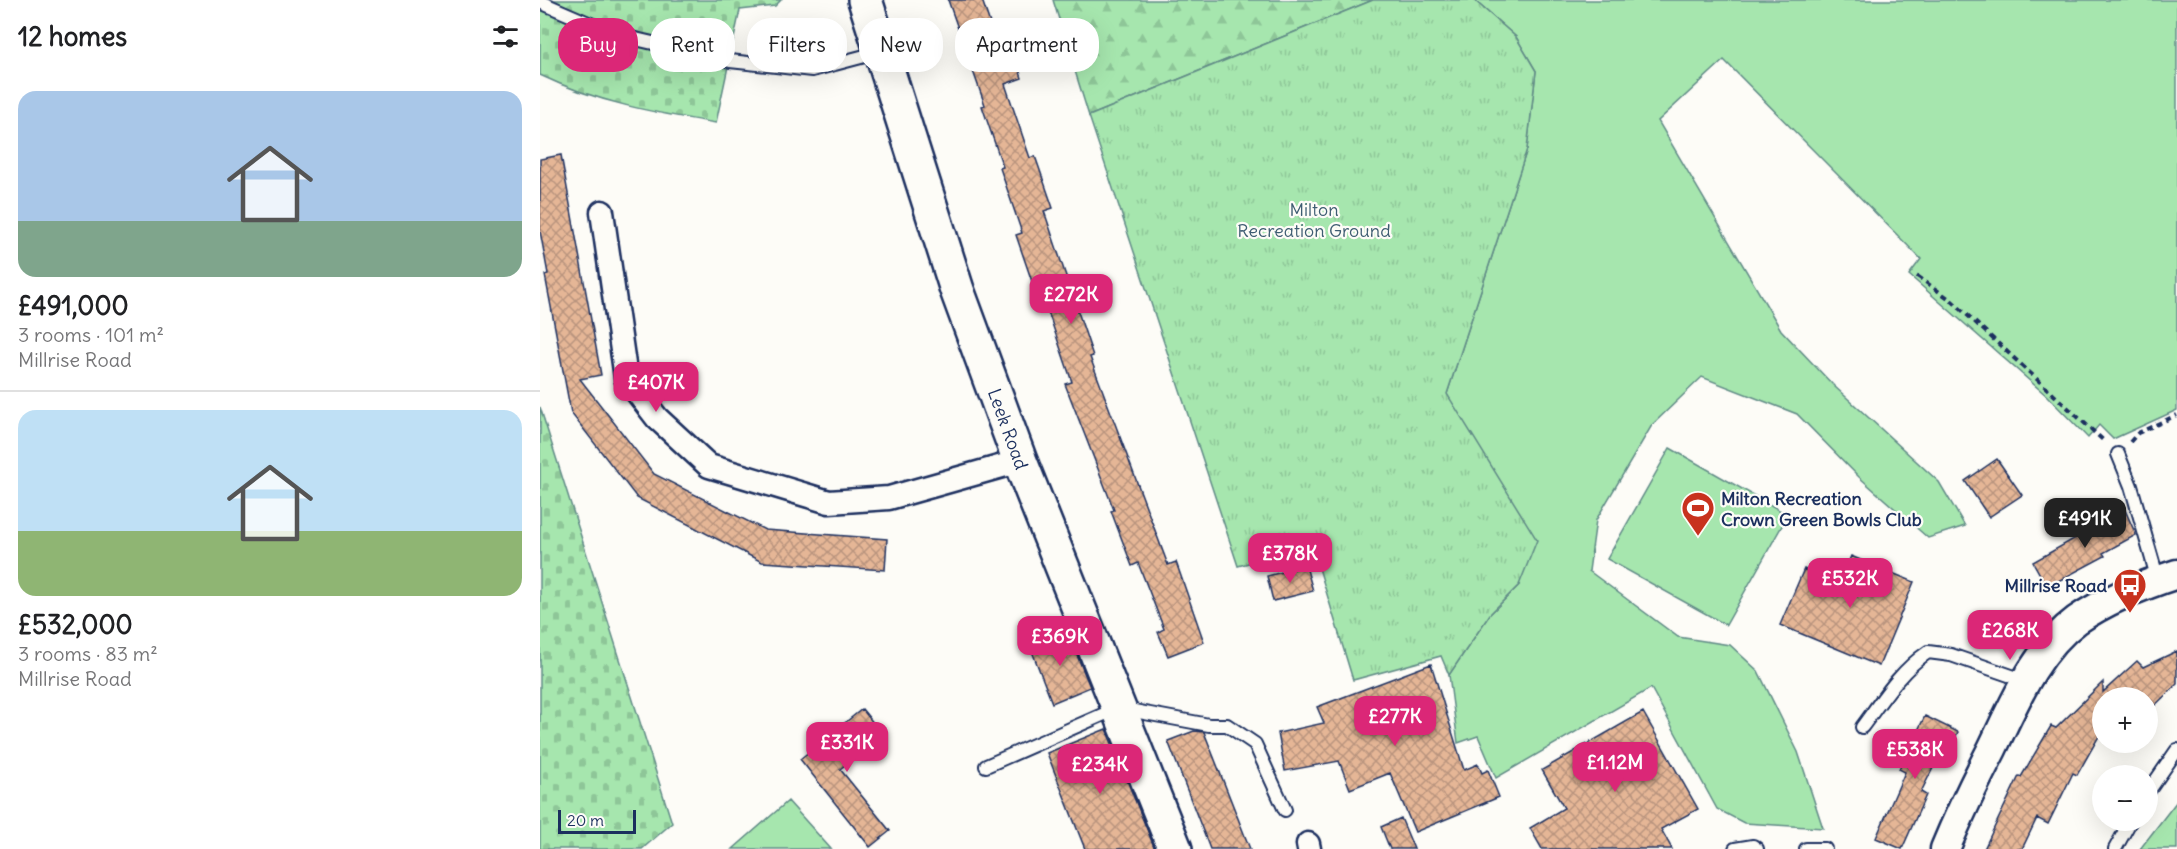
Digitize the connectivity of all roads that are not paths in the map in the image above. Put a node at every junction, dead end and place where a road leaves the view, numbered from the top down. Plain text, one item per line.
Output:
1 (865, 0) edge
2 (540, 2) edge
3 (871, 18) edge
4 (859, 58) edge
5 (887, 72) edge
6 (602, 212) dead end
7 (2118, 454) road end
8 (1020, 461) junction
9 (2168, 577) edge
10 (2026, 681) junction
11 (1118, 708) junction
12 (1862, 727) dead end
13 (2177, 750) edge
14 (986, 765) dead end
15 (2158, 778) edge
16 (1285, 810) dead end
17 (2126, 831) edge
18 (1175, 849) edge
19 (1735, 849) edge
20 (1757, 849) edge
21 (1806, 849) edge
22 (1825, 849) edge
23 (1945, 849) edge
24 (2115, 849) edge

1 - 3 main road, Leek Road
2 - 4 lane
5 - 8 main road, Leek Road
6 - 8 street
7 - 9 lane
8 - 11 main road, Leek Road
9 - 10 street
10 - 12 lane
10 - 23 street
11 - 14 lane
11 - 16 lane
11 - 18 main road, Leek Road
13 - 15 lane
17 - 24 lane
19 - 20 lane
21 - 22 lane

